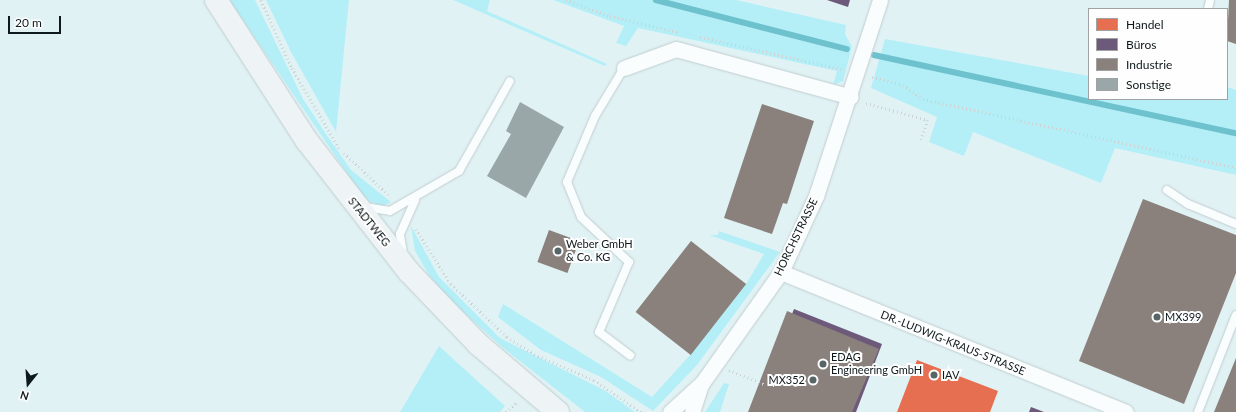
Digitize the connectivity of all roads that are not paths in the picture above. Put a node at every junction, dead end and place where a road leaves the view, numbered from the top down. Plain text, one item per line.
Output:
1 (216, 0) edge
2 (880, 0) edge
3 (624, 68) joint
4 (510, 81) dead end
5 (851, 97) junction
6 (1168, 190) dead end
7 (415, 200) junction
8 (354, 204) junction
9 (1236, 224) edge
10 (409, 272) junction
11 (781, 272) junction
12 (1236, 315) edge
13 (630, 355) dead end
14 (702, 383) junction
15 (558, 412) edge
16 (670, 412) edge
17 (692, 412) edge
18 (1126, 412) edge
19 (1198, 412) edge

1 - 8 main road, STADTWEG
2 - 5 street, HORCHSTRASSE
3 - 5 street
3 - 13 lane
4 - 7 lane
5 - 11 street, HORCHSTRASSE
6 - 9 lane
7 - 8 lane
7 - 10 lane
8 - 10 main road, STADTWEG
10 - 15 main road, STADTWEG
11 - 14 street, HORCHSTRASSE
11 - 18 street, DR.-LUDWIG-KRAUS-STRASSE
12 - 19 lane
14 - 16 street, HORCHSTRASSE
14 - 17 street, HORCHSTRASSE

